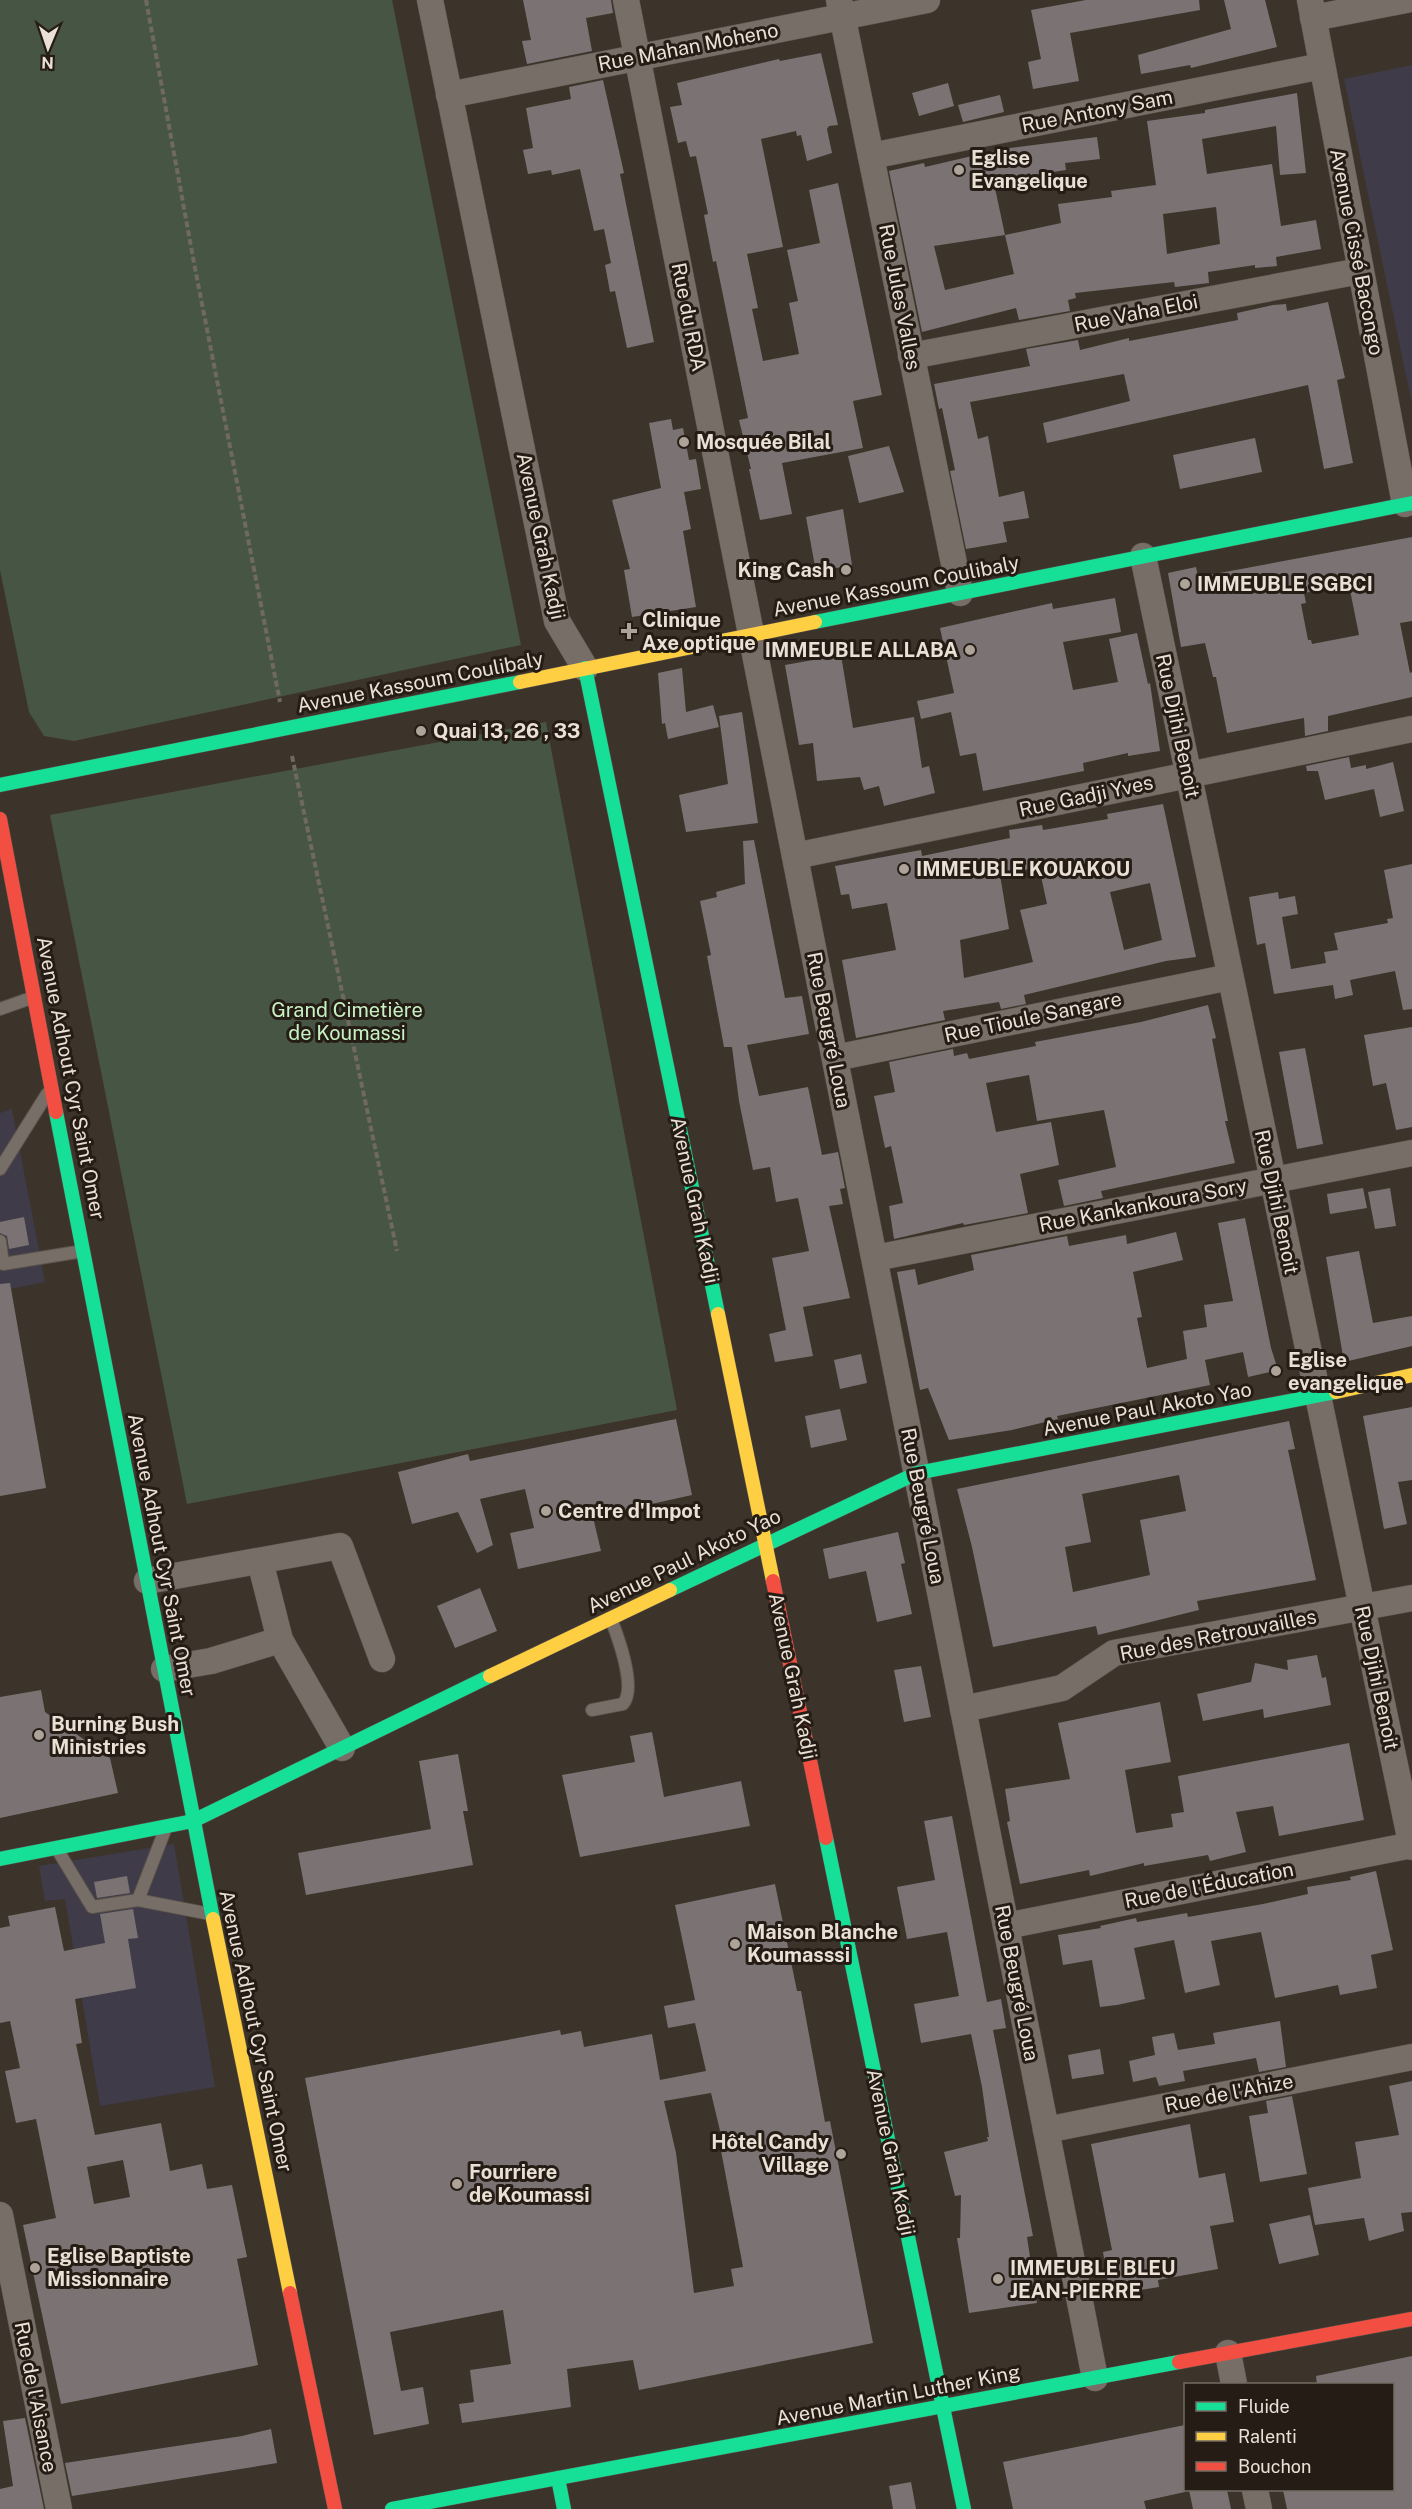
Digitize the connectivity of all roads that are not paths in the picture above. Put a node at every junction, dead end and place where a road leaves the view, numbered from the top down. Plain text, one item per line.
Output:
1 (430, 0) edge
2 (626, 0) edge
3 (927, 0) edge
4 (1406, 0) edge
5 (841, 8) edge
6 (1312, 9) edge
7 (638, 57) junction
8 (1322, 66) junction
9 (449, 94) junction
10 (871, 156) junction
11 (1360, 271) junction
12 (912, 356) junction
13 (1408, 504) edge
14 (1143, 556) junction
15 (960, 593) junction
16 (752, 635) junction
17 (585, 668) junction
18 (1412, 729) edge
19 (1188, 776) junction
20 (0, 785) edge
21 (0, 819) edge
22 (795, 856) junction
23 (1230, 976) junction
24 (35, 997) junction
25 (0, 1009) edge
26 (835, 1058) junction
27 (52, 1085) junction
28 (1412, 1152) edge
29 (0, 1169) edge
30 (1273, 1180) junction
31 (0, 1241) edge
32 (84, 1251) junction
33 (874, 1258) junction
34 (1412, 1375) edge
35 (1318, 1396) junction
36 (917, 1473) junction
37 (766, 1543) junction
38 (260, 1561) junction
39 (147, 1581) junction
40 (1412, 1598) edge
41 (1362, 1608) junction
42 (610, 1617) junction
43 (280, 1640) junction
44 (382, 1659) dead end
45 (164, 1669) junction
46 (963, 1708) junction
47 (591, 1710) dead end
48 (342, 1748) junction
49 (193, 1821) junction
50 (166, 1827) junction
51 (1412, 1846) edge
52 (57, 1848) junction
53 (0, 1859) edge
54 (138, 1900) junction
55 (212, 1914) junction
56 (1006, 1926) junction
57 (1412, 2056) edge
58 (1046, 2130) junction
59 (0, 2215) edge
60 (1412, 2319) edge
61 (1228, 2353) junction
62 (1095, 2378) junction
63 (1234, 2383) edge
64 (944, 2406) junction
65 (558, 2478) junction
66 (1255, 2491) edge
67 (59, 2509) edge
68 (334, 2509) edge
69 (392, 2509) edge
70 (564, 2509) edge
71 (964, 2509) edge
72 (1259, 2509) edge

1 - 9 street, Avenue Grah Kadji
2 - 7 street, Rue du RDA
3 - 5 street, Rue Mahan Moheno
4 - 6 street
5 - 7 street, Rue Mahan Moheno
5 - 10 street, Rue Jules Valles
6 - 8 street, Avenue Cissé Bacongo
7 - 9 street, Rue Mahan Moheno
7 - 16 street, Rue du RDA
8 - 10 street, Rue Antony Sam
8 - 11 street, Avenue Cissé Bacongo
9 - 17 street, Avenue Grah Kadji
10 - 12 street, Rue Jules Valles
11 - 12 street, Rue Vaha Eloi
11 - 13 street, Avenue Cissé Bacongo
12 - 15 street, Rue Jules Valles
13 - 14 street, Avenue Kassoum Coulibaly
14 - 15 street, Avenue Kassoum Coulibaly
14 - 19 street, Rue Djihi Benoit
15 - 16 street, Avenue Kassoum Coulibaly
16 - 17 street, Avenue Kassoum Coulibaly
16 - 22 street, Rue Beugré Loua
17 - 20 street, Avenue Kassoum Coulibaly
17 - 37 street, Avenue Grah Kadji
18 - 19 street, Rue Gadji Yves
19 - 22 street, Rue Gadji Yves
19 - 23 street, Rue Djihi Benoit
21 - 24 street, Avenue Adhout Cyr Saint Omer
22 - 26 street, Rue Beugré Loua
23 - 26 street, Rue Tioule Sangare
23 - 30 street, Rue Djihi Benoit
24 - 25 lane
24 - 27 street, Avenue Adhout Cyr Saint Omer
26 - 33 street, Rue Beugré Loua
27 - 29 lane
27 - 32 street, Avenue Adhout Cyr Saint Omer
28 - 30 street, Rue Kankankoura Sory
30 - 33 street, Rue Kankankoura Sory
30 - 35 street, Rue Djihi Benoit
31 - 32 lane
32 - 39 street, Avenue Adhout Cyr Saint Omer
33 - 36 street, Rue Beugré Loua
34 - 35 street, Avenue Paul Akoto Yao
35 - 36 street, Avenue Paul Akoto Yao
35 - 41 street, Rue Djihi Benoit
36 - 37 street, Avenue Paul Akoto Yao
36 - 46 street, Rue Beugré Loua
37 - 42 street, Avenue Paul Akoto Yao
37 - 64 street, Avenue Grah Kadji
38 - 39 street
38 - 43 street
38 - 44 street
39 - 45 street, Avenue Adhout Cyr Saint Omer
40 - 41 street, Rue des Retrouvailles
41 - 46 street, Rue des Retrouvailles
41 - 51 street, Rue Djihi Benoit
42 - 47 lane
42 - 48 street, Avenue Paul Akoto Yao
43 - 45 street
43 - 48 street
45 - 49 street, Avenue Adhout Cyr Saint Omer
46 - 56 street, Rue Beugré Loua
48 - 49 street, Avenue Paul Akoto Yao
49 - 50 street, Avenue Paul Akoto Yao
49 - 55 street, Avenue Adhout Cyr Saint Omer
50 - 52 street, Avenue Paul Akoto Yao
50 - 54 lane
51 - 56 street, Rue de l'Éducation
52 - 53 street, Avenue Paul Akoto Yao
52 - 54 lane
54 - 55 lane
55 - 68 street, Avenue Adhout Cyr Saint Omer
56 - 58 street, Rue Beugré Loua
57 - 58 street, Rue de l'Ahize
58 - 62 street, Rue Beugré Loua
59 - 67 street, Rue de l'Aisance
60 - 61 street, Avenue Martin Luther King
61 - 62 street, Avenue Martin Luther King
61 - 63 street
62 - 64 street, Avenue Martin Luther King
64 - 65 street, Avenue Martin Luther King
64 - 71 street, Avenue Grah Kadji
65 - 69 street, Avenue Martin Luther King
65 - 70 street
66 - 72 street

